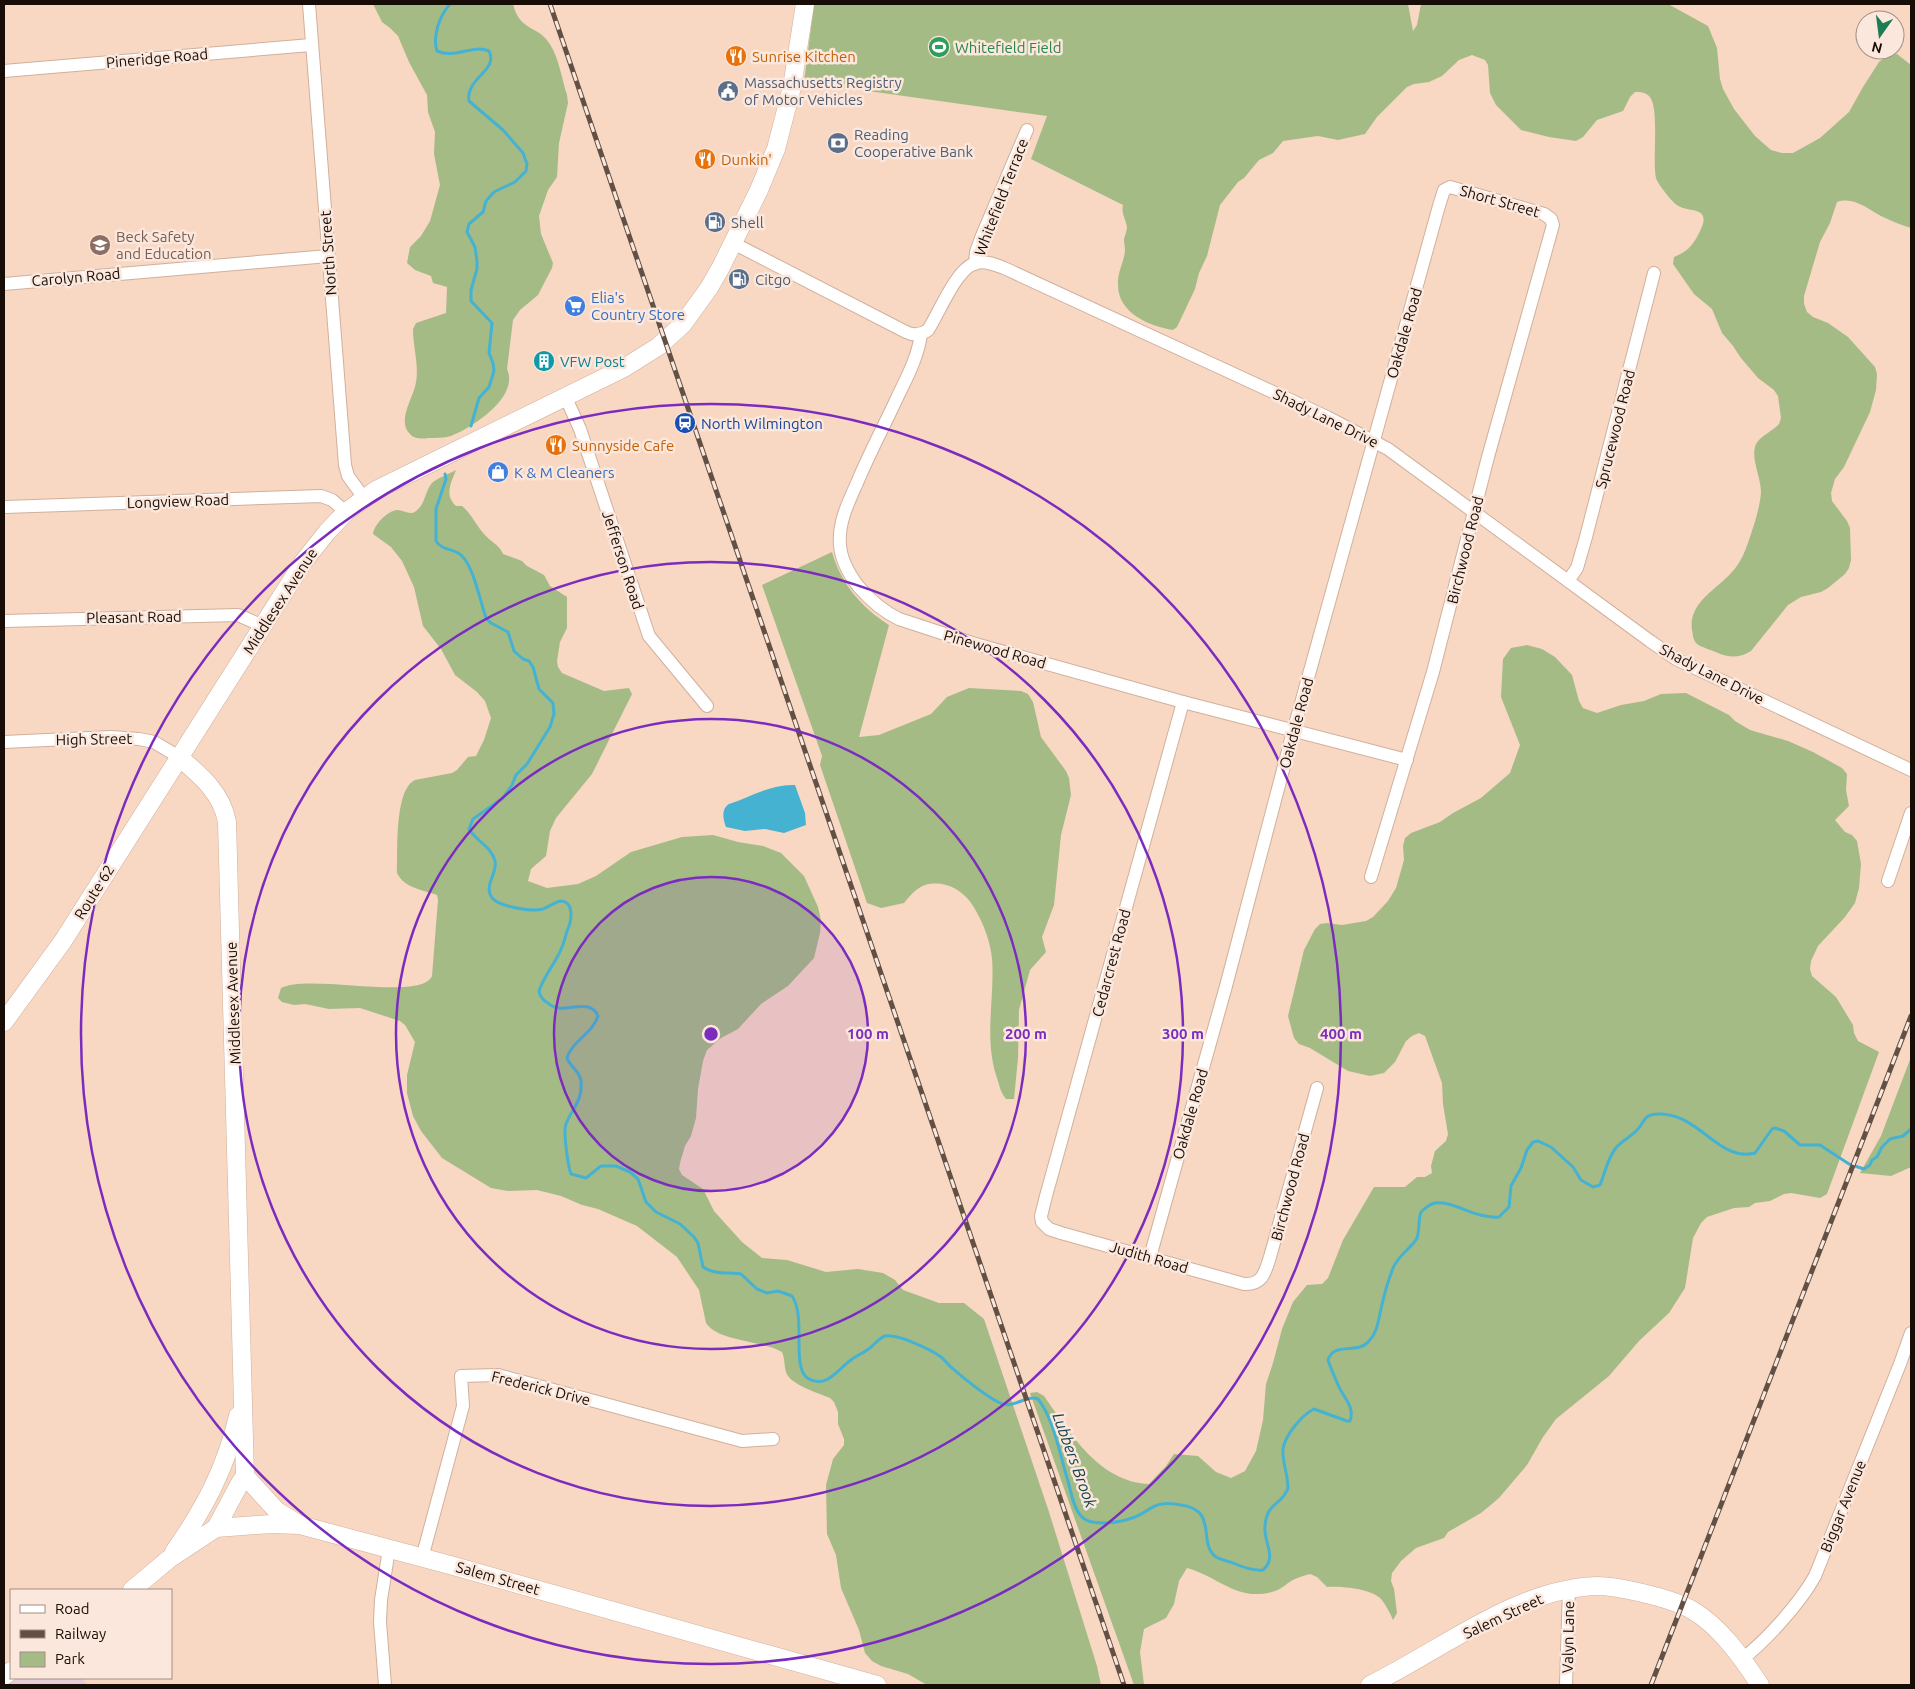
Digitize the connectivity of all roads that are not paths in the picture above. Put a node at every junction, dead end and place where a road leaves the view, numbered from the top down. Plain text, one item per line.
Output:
1 (308, 4) edge
2 (805, 4) edge
3 (311, 45) junction
4 (4, 71) edge
5 (1027, 130) dead end
6 (1444, 190) joint
7 (1552, 222) joint
8 (733, 243) junction
9 (328, 256) junction
10 (975, 264) junction
11 (1654, 273) dead end
12 (4, 284) edge
13 (921, 334) junction
14 (566, 398) junction
15 (1374, 440) junction
16 (364, 498) junction
17 (5, 507) edge
18 (346, 512) junction
19 (1475, 514) junction
20 (1568, 581) junction
21 (4, 621) edge
22 (262, 626) junction
23 (1183, 702) junction
24 (707, 706) dead end
25 (1293, 732) junction
26 (4, 742) edge
27 (179, 757) junction
28 (1407, 760) junction
29 (1911, 770) edge
30 (1911, 813) edge
31 (1371, 877) dead end
32 (1888, 881) dead end
33 (4, 1022) edge
34 (1317, 1088) dead end
35 (1043, 1224) joint
36 (1150, 1256) junction
37 (1258, 1282) joint
38 (1911, 1333) edge
39 (242, 1399) junction
40 (773, 1439) dead end
41 (245, 1476) junction
42 (213, 1490) junction
43 (300, 1525) junction
44 (216, 1528) junction
45 (389, 1549) junction
46 (422, 1558) junction
47 (169, 1559) junction
48 (133, 1589) edge
49 (1569, 1589) junction
50 (1742, 1659) junction
51 (385, 1685) edge
52 (877, 1685) edge
53 (1370, 1685) edge
54 (1566, 1685) edge
55 (1760, 1685) edge

1 - 3 street, North Street
2 - 8 street, Middlesex Avenue
3 - 4 street, Pineridge Road
3 - 9 street, North Street
5 - 10 street, Whitefield Terrace
6 - 7 street, Short Street
6 - 15 street, Oakdale Road
7 - 19 street, Birchwood Road
8 - 13 street
8 - 14 street, Middlesex Avenue
9 - 12 street, Carolyn Road
9 - 16 street, North Street
10 - 13 street
10 - 15 street, Shady Lane Drive
11 - 20 street, Sprucewood Road
13 - 23 street, Pinewood Road
14 - 16 street, Middlesex Avenue
14 - 24 street, Jefferson Road
15 - 19 street, Shady Lane Drive
15 - 25 street, Oakdale Road
16 - 18 street, Middlesex Avenue
17 - 18 street, Longview Road
18 - 22 street, Middlesex Avenue
19 - 20 street, Shady Lane Drive
19 - 28 street, Birchwood Road
20 - 29 street, Shady Lane Drive
21 - 22 street, Pleasant Road
22 - 27 street, Middlesex Avenue
23 - 25 street, Pinewood Road
23 - 35 street, Cedarcrest Road
25 - 28 street, Pinewood Road
25 - 36 street, Oakdale Road
26 - 27 street, High Street
27 - 33 street, Route 62
27 - 39 street, Middlesex Avenue
28 - 31 street, Birchwood Road
30 - 32 street
34 - 37 street, Birchwood Road
35 - 36 street, Judith Road
36 - 37 street, Judith Road
38 - 50 street, Biggar Avenue
39 - 41 street, Middlesex Avenue
39 - 42 street, Middlesex Avenue
40 - 46 street, Frederick Drive
41 - 42 street
41 - 43 street
41 - 44 street
42 - 44 street
42 - 47 street, Middlesex Avenue
43 - 44 street, Salem Street
43 - 45 street, Salem Street
44 - 47 street, Salem Street
45 - 46 street, Salem Street
45 - 51 street
46 - 52 street, Salem Street
47 - 48 street, Salem Street
49 - 50 street, Salem Street
49 - 53 street, Salem Street
49 - 54 street, Valyn Lane
50 - 55 street, Salem Street

